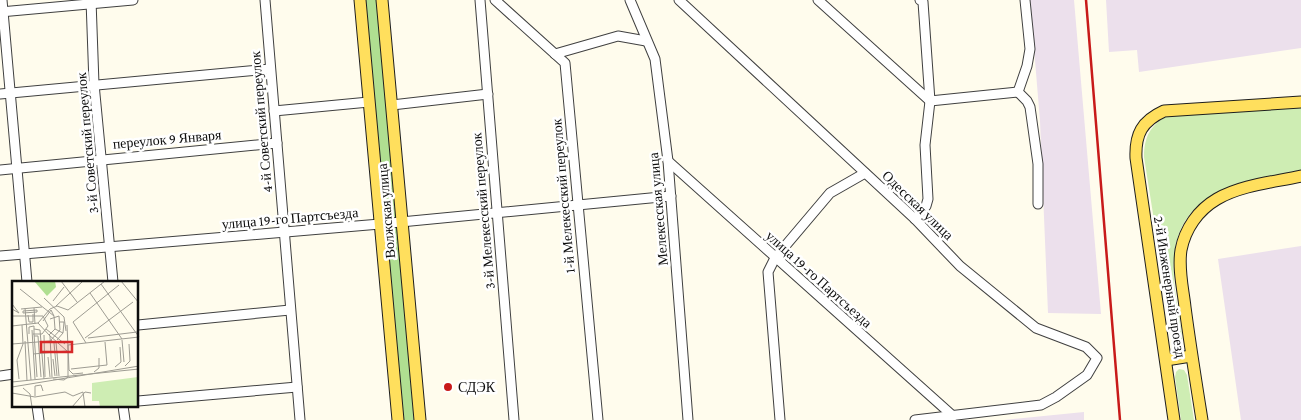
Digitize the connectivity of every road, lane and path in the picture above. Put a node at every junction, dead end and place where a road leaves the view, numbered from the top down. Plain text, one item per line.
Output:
1 (2, 0) edge
2 (133, 0) edge
3 (265, 0) edge
4 (360, 0) edge
5 (382, 0) edge
6 (480, 0) edge
7 (495, 0) edge
8 (630, 0) edge
9 (679, 0) edge
10 (818, 0) edge
11 (1025, 0) edge
12 (922, 1) edge
13 (91, 2) edge
14 (1, 12) edge
15 (646, 41) junction
16 (555, 54) junction
17 (270, 69) junction
18 (94, 84) junction
19 (1018, 92) junction
20 (10, 93) junction
21 (0, 94) edge
22 (488, 94) junction
23 (930, 101) junction
24 (369, 102) junction
25 (1301, 102) edge
26 (392, 106) junction
27 (274, 111) junction
28 (277, 143) junction
29 (101, 159) junction
30 (668, 161) junction
31 (17, 169) junction
32 (0, 170) edge
33 (865, 173) junction
34 (1301, 176) edge
35 (671, 196) junction
36 (1038, 204) dead end
37 (578, 205) junction
38 (497, 213) junction
39 (915, 219) junction
40 (402, 222) junction
41 (380, 224) junction
42 (284, 232) junction
43 (110, 246) junction
44 (24, 255) junction
45 (0, 256) edge
46 (775, 258) junction
47 (27, 281) edge
48 (113, 281) edge
49 (290, 310) junction
50 (139, 325) edge
51 (1191, 356) junction
52 (1166, 360) junction
53 (297, 386) junction
54 (139, 401) edge
55 (953, 416) junction
56 (300, 420) edge
57 (398, 420) edge
58 (420, 420) edge
59 (514, 420) edge
60 (598, 420) edge
61 (688, 420) edge
62 (780, 420) edge
63 (915, 420) edge
64 (1174, 420) edge
65 (1202, 420) edge

1 - 14 street
2 - 13 street
3 - 17 street, 4-й Советский переулок
4 - 24 main road, Волжская улица
5 - 26 main road, Волжская улица
6 - 22 street, 3-й Мелекесский переулок
7 - 16 street, 1-й Мелекесский переулок
8 - 15 street, Мелекесская улица
9 - 33 street, Одесская улица
10 - 23 street
11 - 19 street
12 - 23 street
13 - 14 street
13 - 18 street, 3-й Советский переулок
14 - 20 street
15 - 16 street
15 - 30 street, Мелекесская улица
16 - 37 street, 1-й Мелекесский переулок
17 - 18 street
17 - 27 street, 4-й Советский переулок
18 - 20 street
18 - 29 street, 3-й Советский переулок
19 - 23 street
19 - 36 street
20 - 21 street
20 - 31 street
22 - 26 street
22 - 38 street, 3-й Мелекесский переулок
23 - 39 street
24 - 27 street
24 - 41 main road, Волжская улица
25 - 52 main road, 2-й Инженерный проезд
26 - 40 main road, Волжская улица
27 - 28 street, 4-й Советский переулок
28 - 29 street, переулок 9 Января
28 - 42 street, 4-й Советский переулок
29 - 31 street, переулок 9 Января
29 - 43 street, 3-й Советский переулок
30 - 35 street, Мелекесская улица
30 - 46 street, улица 19-го Партсъезда
31 - 32 street, переулок 9 Января
31 - 44 street
33 - 39 street, Одесская улица
33 - 46 street
34 - 51 main road, 2-й Инженерный проезд
35 - 37 street, улица 19-го Партсъезда
35 - 61 street, Мелекесская улица
37 - 38 street, улица 19-го Партсъезда
37 - 60 street, 1-й Мелекесский переулок
38 - 40 street, улица 19-го Партсъезда
38 - 59 street, 3-й Мелекесский переулок
39 - 55 street, Одесская улица
40 - 41 street, улица 19-го Партсъезда
40 - 58 main road, Волжская улица
41 - 42 street, улица 19-го Партсъезда
41 - 57 main road, Волжская улица
42 - 43 street, улица 19-го Партсъезда
42 - 49 street, 4-й Советский переулок
43 - 44 street, улица 19-го Партсъезда
43 - 48 street, 3-й Советский переулок
44 - 45 street, улица 19-го Партсъезда
44 - 47 street
46 - 55 street, улица 19-го Партсъезда
46 - 62 street
49 - 50 street
49 - 53 street, 4-й Советский переулок
51 - 52 main road
51 - 65 main road, 2-й Инженерный проезд
52 - 64 main road, 2-й Инженерный проезд
53 - 54 street
53 - 56 street, 4-й Советский переулок
55 - 63 street

